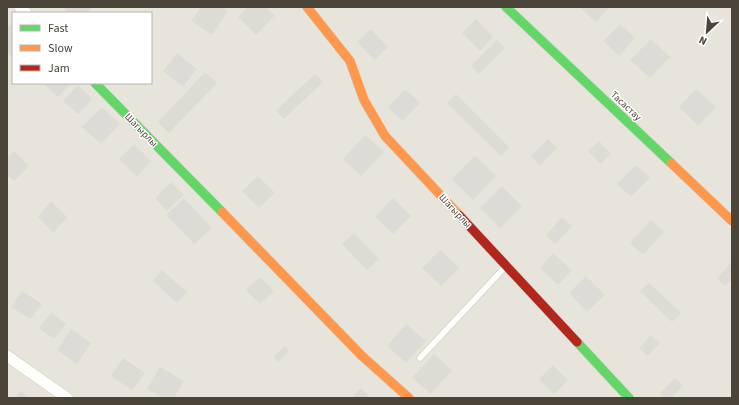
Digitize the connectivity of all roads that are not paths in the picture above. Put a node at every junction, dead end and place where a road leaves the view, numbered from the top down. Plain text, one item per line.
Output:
1 (307, 7) edge
2 (506, 7) edge
3 (96, 84) edge
4 (732, 220) edge
5 (506, 266) junction
6 (7, 356) edge
7 (420, 358) dead end
8 (67, 398) edge
9 (409, 398) edge
10 (629, 398) edge

1 - 5 street, Шагырлы
2 - 4 street, Тасастау
3 - 9 street, Шагырлы
5 - 7 lane
5 - 10 street, Шагырлы
6 - 8 street

